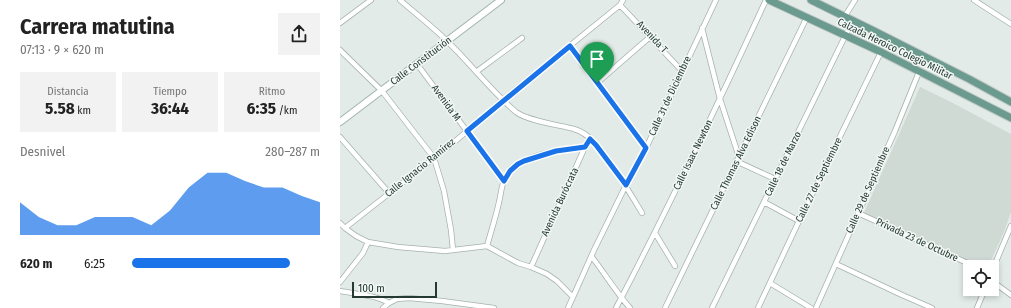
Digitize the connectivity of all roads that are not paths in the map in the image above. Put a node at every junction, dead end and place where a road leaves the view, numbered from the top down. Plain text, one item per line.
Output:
1 (371, 0) edge
2 (400, 0) edge
3 (501, 0) edge
4 (716, 0) edge
5 (767, 0) edge
6 (811, 0) edge
7 (855, 0) edge
8 (974, 0) edge
9 (622, 2) edge
10 (845, 16) junction
11 (807, 17) junction
12 (853, 20) junction
13 (340, 23) edge
14 (1011, 24) edge
15 (702, 28) junction
16 (651, 36) junction
17 (846, 36) junction
18 (522, 38) dead end
19 (448, 41) junction
20 (570, 46) junction
21 (340, 50) edge
22 (881, 52) junction
23 (418, 64) junction
24 (682, 71) junction
25 (476, 72) junction
26 (919, 72) junction
27 (597, 83) junction
28 (382, 91) junction
29 (720, 99) junction
30 (503, 100) junction
31 (1011, 102) edge
32 (1011, 118) edge
33 (340, 122) edge
34 (467, 131) junction
35 (340, 137) edge
36 (590, 139) junction
37 (585, 147) junction
38 (646, 148) junction
39 (434, 158) junction
40 (738, 159) junction
41 (775, 179) junction
42 (504, 181) junction
43 (626, 185) junction
44 (389, 193) junction
45 (764, 202) junction
46 (642, 213) dead end
47 (858, 213) junction
48 (799, 221) junction
49 (340, 223) edge
50 (1011, 226) edge
51 (345, 228) junction
52 (655, 233) junction
53 (368, 242) junction
54 (487, 246) junction
55 (453, 250) junction
56 (592, 257) junction
57 (997, 260) edge
58 (963, 261) edge
59 (836, 264) junction
60 (675, 266) dead end
61 (531, 267) junction
62 (340, 282) edge
63 (770, 283) junction
64 (999, 286) edge
65 (340, 292) edge
66 (1011, 295) edge
67 (982, 296) edge
68 (573, 297) junction
69 (622, 298) junction
70 (389, 303) junction
71 (383, 308) edge
72 (494, 308) edge
73 (568, 308) edge
74 (616, 308) edge
75 (630, 308) edge
76 (665, 308) edge
77 (712, 308) edge
78 (758, 308) edge
79 (811, 308) edge
80 (816, 308) edge
81 (932, 308) edge
82 (977, 308) edge

1 - 13 street
2 - 19 street
3 - 19 street, Calle Constitución
4 - 15 street, Calle 31 de Diciembre
5 - 11 main road, Calzada Heroico Colegio Militar
5 - 29 street, Calle Isaac Newton
6 - 10 main road, Calzada Heroico Colegio Militar
7 - 10 street
8 - 14 street
9 - 16 street, Avenida T
9 - 20 street, Calle Ignacio Ramírez
10 - 12 main road, Calzada Heroico Colegio Militar
11 - 17 main road, Calzada Heroico Colegio Militar
11 - 40 street, Calle Thomas Alva Edison
12 - 17 street, Calle 18 de Marzo
12 - 31 main road, Calzada Heroico Colegio Militar
15 - 24 street, Calle 31 de Diciembre
15 - 29 street
16 - 24 street, Avenida T
16 - 27 street
17 - 22 main road, Calzada Heroico Colegio Militar
17 - 41 street, Calle 18 de Marzo
18 - 25 street
19 - 23 street, Calle Constitución
19 - 25 street
20 - 27 street
20 - 30 street, Calle Ignacio Ramírez
21 - 28 street
22 - 26 main road, Calzada Heroico Colegio Militar
22 - 48 street, Calle 27 de Septiembre
23 - 28 street, Calle Constitución
23 - 34 street, Avenida M
24 - 38 street, Calle 31 de Diciembre
25 - 30 street
26 - 32 main road, Calzada Heroico Colegio Militar
26 - 47 street, Calle 29 de Septiembre
27 - 38 street
28 - 33 street, Calle Constitución
28 - 39 street
29 - 40 street
29 - 52 street, Calle Isaac Newton
30 - 34 street, Calle Ignacio Ramírez
30 - 36 street
34 - 39 street, Calle Ignacio Ramírez
34 - 42 street, Avenida M
35 - 44 street
36 - 37 street, Avenida Burócrata
36 - 43 street
37 - 42 street
37 - 61 street, Avenida Burócrata
38 - 43 street, Calle 31 de Diciembre
39 - 44 street, Calle Ignacio Ramírez
39 - 55 street
40 - 41 street
40 - 76 street, Calle Thomas Alva Edison
41 - 45 street, Calle 18 de Marzo
42 - 54 street
43 - 46 street
43 - 56 street, Calle 31 de Diciembre
44 - 51 street, Calle Ignacio Ramírez
45 - 48 street
45 - 77 street, Calle 18 de Marzo
47 - 58 street, Privada 23 de Octubre
47 - 59 street, Calle 29 de Septiembre
48 - 63 street, Calle 27 de Septiembre
49 - 51 street
50 - 57 street
51 - 53 street
52 - 60 street
52 - 69 street, Calle Isaac Newton
53 - 55 street
53 - 62 street
54 - 55 street
54 - 61 street
56 - 68 street, Calle 31 de Diciembre
56 - 69 street
59 - 80 street, Calle 29 de Septiembre
59 - 81 street
61 - 68 street
63 - 78 street, Calle 27 de Septiembre
63 - 79 street
64 - 66 street
65 - 70 street
67 - 82 street
68 - 73 street, Calle 31 de Diciembre
69 - 74 street, Calle Isaac Newton
69 - 75 street
70 - 71 street
70 - 72 street

